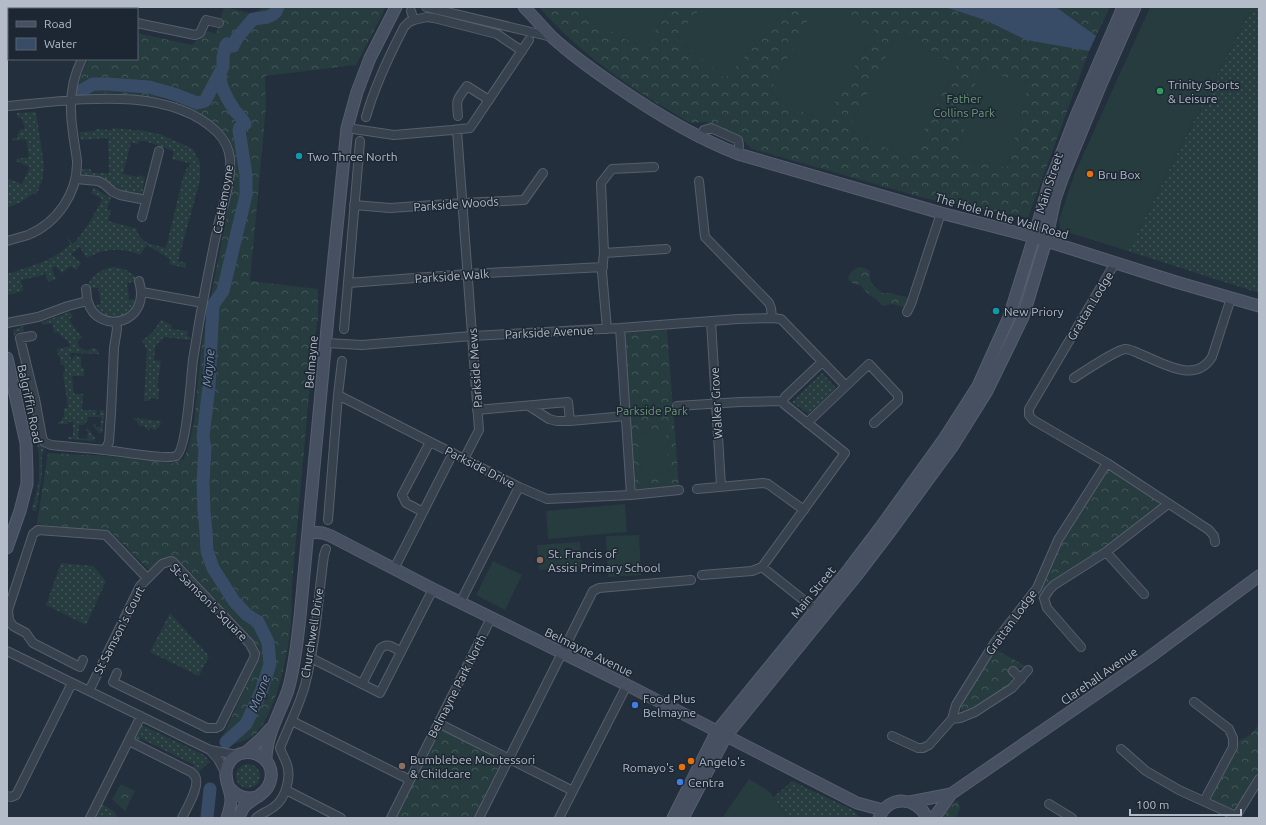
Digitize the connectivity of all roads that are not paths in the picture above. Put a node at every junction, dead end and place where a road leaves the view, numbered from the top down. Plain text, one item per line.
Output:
1 (396, 7) edge
2 (426, 7) edge
3 (524, 7) edge
4 (1123, 7) edge
5 (1136, 7) edge
6 (411, 11) dead end
7 (414, 20) junction
8 (138, 23) edge
9 (219, 23) dead end
10 (553, 37) junction
11 (529, 40) dead end
12 (522, 50) junction
13 (82, 60) edge
14 (489, 100) junction
15 (71, 101) junction
16 (7, 106) edge
17 (458, 116) dead end
18 (366, 117) dead end
19 (347, 128) junction
20 (455, 130) junction
21 (360, 141) dead end
22 (159, 151) dead end
23 (654, 167) dead end
24 (543, 173) dead end
25 (76, 179) junction
26 (699, 181) dead end
27 (146, 200) junction
28 (462, 203) junction
29 (354, 205) junction
30 (941, 213) junction
31 (142, 217) dead end
32 (1034, 238) junction
33 (7, 240) edge
34 (1046, 241) junction
35 (666, 249) dead end
36 (604, 253) junction
37 (1115, 263) junction
38 (603, 267) junction
39 (468, 274) junction
40 (140, 281) dead end
41 (348, 283) junction
42 (86, 289) dead end
43 (142, 292) junction
44 (1231, 298) junction
45 (87, 301) junction
46 (203, 303) junction
47 (1259, 306) edge
48 (907, 312) dead end
49 (772, 318) junction
50 (711, 321) junction
51 (116, 322) junction
52 (7, 323) edge
53 (620, 328) junction
54 (344, 329) dead end
55 (607, 329) junction
56 (32, 336) dead end
57 (472, 336) junction
58 (326, 343) junction
59 (7, 358) edge
60 (342, 362) dead end
61 (822, 362) junction
62 (1074, 378) dead end
63 (846, 386) junction
64 (982, 388) junction
65 (338, 395) junction
66 (783, 401) junction
67 (716, 404) junction
68 (529, 406) junction
69 (677, 406) dead end
70 (478, 410) junction
71 (626, 416) junction
72 (570, 421) junction
73 (807, 423) junction
74 (874, 423) dead end
75 (430, 442) junction
76 (105, 450) junction
77 (453, 453) junction
78 (464, 459) junction
79 (1107, 463) junction
80 (721, 486) junction
81 (519, 487) junction
82 (697, 489) dead end
83 (679, 490) dead end
84 (631, 495) junction
85 (1168, 504) junction
86 (804, 510) junction
87 (423, 512) junction
88 (328, 520) dead end
89 (308, 532) junction
90 (1216, 542) dead end
91 (7, 548) edge
92 (326, 549) dead end
93 (1106, 552) junction
94 (762, 567) junction
95 (394, 569) junction
96 (702, 575) dead end
97 (1259, 576) edge
98 (147, 578) junction
99 (691, 580) dead end
100 (433, 589) junction
101 (1144, 594) dead end
102 (460, 603) junction
103 (816, 610) junction
104 (491, 618) junction
105 (1081, 647) dead end
106 (7, 651) edge
107 (401, 652) junction
108 (562, 654) junction
109 (311, 658) junction
110 (83, 660) dead end
111 (1028, 670) dead end
112 (1013, 671) dead end
113 (117, 673) dead end
114 (1021, 679) junction
115 (72, 683) junction
116 (362, 684) junction
117 (627, 685) junction
118 (89, 691) junction
119 (1194, 702) dead end
120 (141, 716) junction
121 (952, 719) junction
122 (292, 721) junction
123 (438, 723) junction
124 (273, 726) junction
125 (722, 734) junction
126 (908, 734) dead end
127 (892, 736) dead end
128 (129, 741) junction
129 (904, 742) junction
130 (1121, 749) dead end
131 (210, 750) junction
132 (241, 754) junction
133 (509, 758) junction
134 (266, 760) junction
135 (226, 774) junction
136 (1259, 779) edge
137 (410, 780) junction
138 (229, 787) junction
139 (286, 790) junction
140 (573, 790) junction
141 (261, 794) junction
142 (951, 794) junction
143 (7, 796) edge
144 (1204, 801) junction
145 (910, 802) junction
146 (1049, 804) dead end
147 (879, 816) edge
148 (1236, 817) edge
149 (90, 818) edge
150 (182, 818) edge
151 (227, 818) edge
152 (238, 818) edge
153 (256, 818) edge
154 (341, 818) edge
155 (391, 818) edge
156 (478, 818) edge
157 (559, 818) edge
158 (673, 818) edge
159 (683, 818) edge
160 (927, 818) edge
161 (934, 818) edge
162 (1072, 818) edge

1 - 19 street, Belmayne
2 - 10 street
3 - 10 street, The Hole in the Wall Road
4 - 32 street, Main Street
5 - 34 street, Main Street
6 - 7 street
7 - 12 street
7 - 18 street
8 - 9 street
10 - 30 street, The Hole in the Wall Road
11 - 12 street
12 - 14 street
13 - 15 street
14 - 17 street
14 - 20 street
15 - 16 street, Castlemoyne
15 - 25 street
15 - 46 street, Castlemoyne
19 - 20 street
19 - 58 street, Belmayne
20 - 28 street, Parkside Mews
21 - 29 street
22 - 27 street
23 - 36 street
24 - 28 street, Parkside Woods
25 - 27 street
25 - 33 street
26 - 49 street
27 - 31 street
28 - 29 street, Parkside Woods
28 - 39 street, Parkside Mews
29 - 41 street
30 - 32 street, The Hole in the Wall Road
30 - 48 street
32 - 34 street, The Hole in the Wall Road
32 - 64 street, Main Street
34 - 37 street, The Hole in the Wall Road
34 - 64 street, Main Street
35 - 36 street
36 - 38 street
37 - 44 street, The Hole in the Wall Road
37 - 79 street, Grattan Lodge
38 - 39 street, Parkside Walk
38 - 55 street
39 - 41 street, Parkside Walk
39 - 57 street, Parkside Mews
40 - 43 street
41 - 54 street
42 - 45 street
43 - 46 street
43 - 51 street
44 - 47 street, The Hole in the Wall Road
44 - 62 street
45 - 51 street
45 - 52 street
46 - 76 street, Castlemoyne
49 - 50 street, Parkside Avenue
49 - 61 street
50 - 53 street, Parkside Avenue
50 - 67 street, Walker Grove
51 - 76 street
53 - 55 street, Parkside Avenue
53 - 71 street
55 - 57 street, Parkside Avenue
56 - 76 street, Castlemoyne
57 - 58 street, Parkside Avenue
57 - 70 street, Parkside Mews
58 - 89 street, Belmayne
59 - 91 street, Balgriffin Road
60 - 65 street
61 - 63 street
61 - 66 street
63 - 73 street
63 - 74 street
64 - 103 street, Main Street
64 - 125 street, Main Street
65 - 75 street, Parkside Drive
65 - 88 street
66 - 67 street
66 - 73 street
67 - 69 street
67 - 80 street, Walker Grove
68 - 70 street
68 - 72 street
68 - 72 street
70 - 78 street, Parkside Mews
71 - 72 street
71 - 84 street
73 - 86 street
75 - 77 street, Parkside Drive
75 - 87 street
77 - 78 street, Parkside Drive
77 - 87 street
78 - 81 street, Parkside Drive
79 - 85 street, Grattan Lodge
79 - 121 street, Grattan Lodge
80 - 82 street
80 - 86 street
81 - 84 street, Parkside Drive
81 - 102 street
83 - 84 street, Parkside Drive
85 - 90 street, Grattan Lodge
85 - 93 street, Grattan Lodge
86 - 94 street
87 - 95 street
89 - 95 street, Belmayne Avenue
89 - 124 street, Belmayne
92 - 109 street, Churchwell Drive
93 - 101 street
93 - 105 street, Grattan Lodge
94 - 96 street
94 - 103 street
95 - 100 street, Belmayne Avenue
97 - 142 street, Clarehall Avenue
98 - 110 street, St Samson's Court
98 - 113 street, St Samson's Square
98 - 118 street, St Samson's Court
99 - 108 street
100 - 102 street, Belmayne Avenue
100 - 107 street
102 - 104 street, Belmayne Avenue
103 - 125 street, Main Street
104 - 108 street, Belmayne Avenue
104 - 123 street, Belmayne Park North
106 - 115 street
107 - 116 street
107 - 116 street
108 - 117 street, Belmayne Avenue
108 - 133 street
109 - 116 street
109 - 122 street, Churchwell Drive
111 - 114 street
112 - 114 street
114 - 121 street
115 - 118 street
115 - 143 street
117 - 125 street, Belmayne Avenue
117 - 140 street
118 - 120 street
119 - 144 street
120 - 128 street
120 - 131 street
121 - 129 street, Grattan Lodge
122 - 137 street
122 - 139 street, Churchwell Drive
123 - 133 street
123 - 137 street, Belmayne Park North
124 - 132 street, Belmayne
124 - 134 street, Belmayne
125 - 147 street, Belmayne Avenue
125 - 158 street, Main Street
125 - 159 street, Main Street
126 - 129 street
127 - 129 street, Grattan Lodge
128 - 149 street
128 - 150 street
130 - 144 street
131 - 132 street
131 - 135 street
132 - 134 street
132 - 135 street, Belmayne
133 - 140 street
133 - 156 street
134 - 141 street, Belmayne
135 - 138 street
136 - 148 street
137 - 155 street, Belmayne Park North
138 - 141 street
138 - 151 street
139 - 153 street, Churchwell Drive
139 - 154 street
140 - 157 street
141 - 152 street, Belmayne
142 - 145 street, Clarehall Avenue
142 - 161 street, Clarehall Avenue
144 - 148 street
145 - 147 street, Clarehall Avenue
145 - 160 street
146 - 162 street

